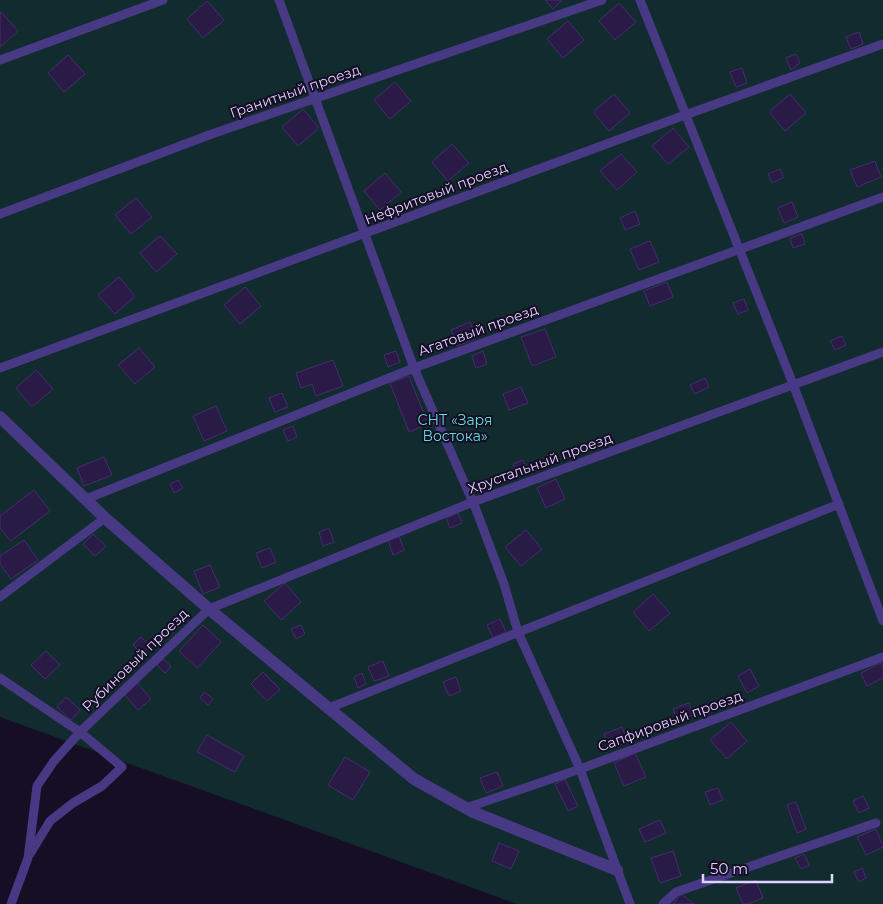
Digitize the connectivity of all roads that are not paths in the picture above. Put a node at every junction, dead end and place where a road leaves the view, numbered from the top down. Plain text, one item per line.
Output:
1 (163, 0) edge
2 (278, 0) edge
3 (602, 0) edge
4 (640, 0) edge
5 (883, 44) edge
6 (0, 60) edge
7 (314, 99) junction
8 (685, 115) junction
9 (883, 197) edge
10 (0, 214) edge
11 (365, 234) junction
12 (739, 249) junction
13 (883, 352) edge
14 (0, 368) edge
15 (414, 368) junction
16 (793, 384) junction
17 (0, 418) edge
18 (86, 499) junction
19 (473, 502) junction
20 (839, 504) junction
21 (105, 518) junction
22 (0, 597) edge
23 (209, 609) junction
24 (883, 621) edge
25 (518, 632) junction
26 (883, 657) edge
27 (0, 678) edge
28 (329, 708) junction
29 (80, 732) junction
30 (580, 769) junction
31 (466, 808) junction
32 (876, 823) dead end
33 (28, 858) junction
34 (617, 870) junction
35 (11, 904) edge
36 (630, 904) edge
37 (663, 904) edge

1 - 6 lane
2 - 7 lane
3 - 7 lane, Гранитный проезд
4 - 8 lane
5 - 8 lane, Нефритовый проезд
7 - 10 lane, Гранитный проезд
7 - 11 lane
8 - 11 lane, Нефритовый проезд
8 - 12 lane
9 - 12 lane, Агатовый проезд
11 - 14 lane, Нефритовый проезд
11 - 15 lane
12 - 15 lane, Агатовый проезд
12 - 16 lane
13 - 16 lane, Хрустальный проезд
15 - 18 lane, Агатовый проезд
15 - 19 lane
16 - 19 lane, Хрустальный проезд
16 - 20 lane
17 - 18 street
18 - 21 street
19 - 23 lane, Хрустальный проезд
19 - 25 lane
20 - 24 lane
20 - 25 lane
21 - 22 lane
21 - 23 street
23 - 28 street
23 - 29 lane, Рубиновый проезд
25 - 28 lane
25 - 30 lane
26 - 30 lane, Сапфировый проезд
27 - 29 lane
28 - 31 street
29 - 33 lane, Рубиновый проезд
29 - 33 lane
30 - 31 lane, Сапфировый проезд
30 - 34 lane
31 - 34 street
32 - 37 lane
33 - 35 lane
34 - 36 lane

